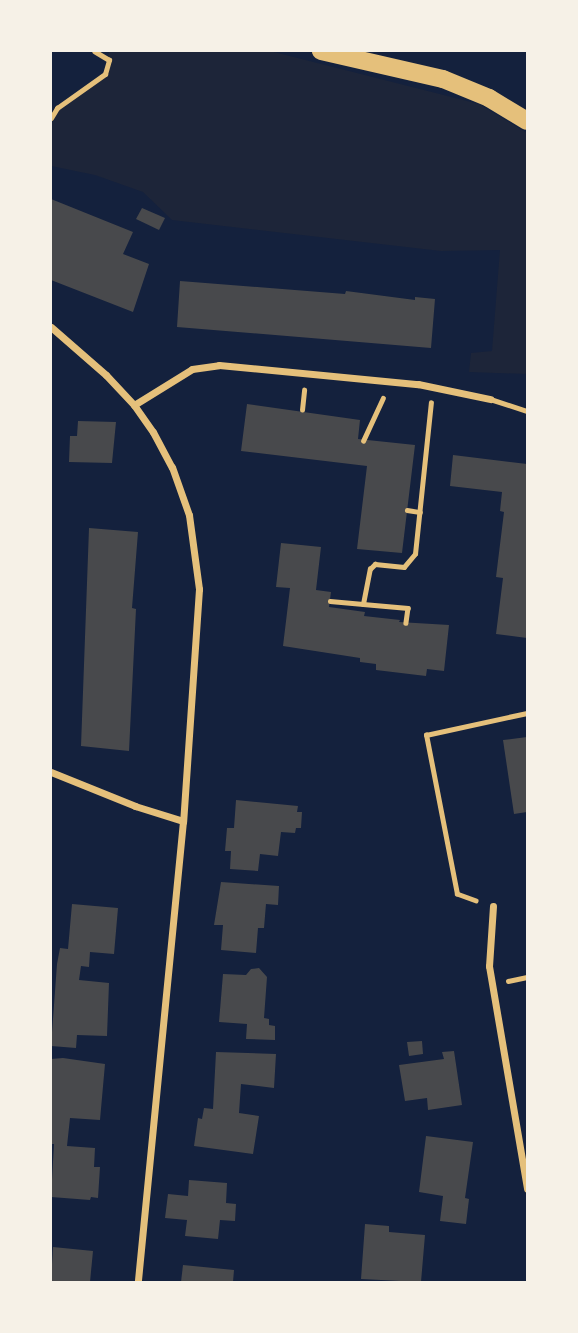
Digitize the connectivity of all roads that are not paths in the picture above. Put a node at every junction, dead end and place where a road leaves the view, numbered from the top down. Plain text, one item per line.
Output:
1 (94, 51) edge
2 (321, 51) edge
3 (51, 118) edge
4 (527, 121) edge
5 (51, 327) edge
6 (490, 399) joint
7 (134, 405) junction
8 (527, 411) edge
9 (51, 772) edge
10 (183, 821) junction
11 (493, 906) road end
12 (527, 1189) edge
13 (138, 1282) edge

1 - 3 lane
2 - 4 main road
5 - 7 street
6 - 7 street
6 - 8 lane
7 - 10 street
9 - 10 street
10 - 13 street
11 - 12 street

